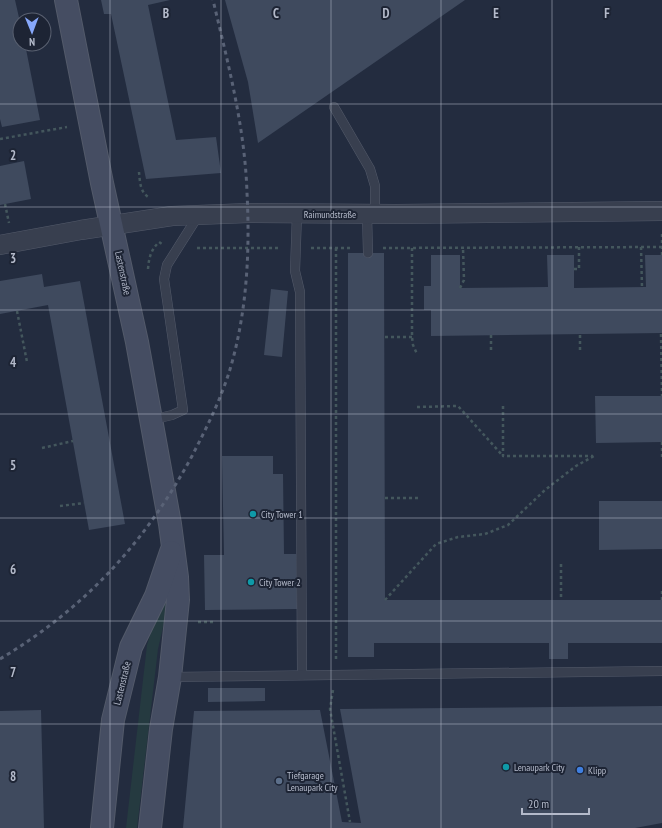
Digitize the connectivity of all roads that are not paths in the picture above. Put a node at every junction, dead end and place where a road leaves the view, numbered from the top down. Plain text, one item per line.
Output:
1 (66, 0) edge
2 (334, 107) dead end
3 (662, 211) edge
4 (297, 214) junction
5 (371, 214) junction
6 (198, 216) junction
7 (112, 224) junction
8 (0, 245) edge
9 (368, 250) road end
10 (150, 421) junction
11 (173, 547) junction
12 (662, 671) edge
13 (302, 675) junction
14 (170, 676) junction
15 (102, 828) edge
16 (150, 828) edge

1 - 7 main road, Lastenstraße
2 - 5 lane
3 - 5 street, Raimundstraße
4 - 5 street, Raimundstraße
4 - 6 street, Raimundstraße
4 - 13 lane
5 - 9 lane
6 - 7 street, Raimundstraße
6 - 10 lane
7 - 8 street, Raimundstraße
7 - 10 main road, Lastenstraße
10 - 11 main road, Lastenstraße
11 - 14 main road, Lastenstraße
11 - 15 main road, Lastenstraße
12 - 13 lane
13 - 14 lane
14 - 16 main road, Lastenstraße

